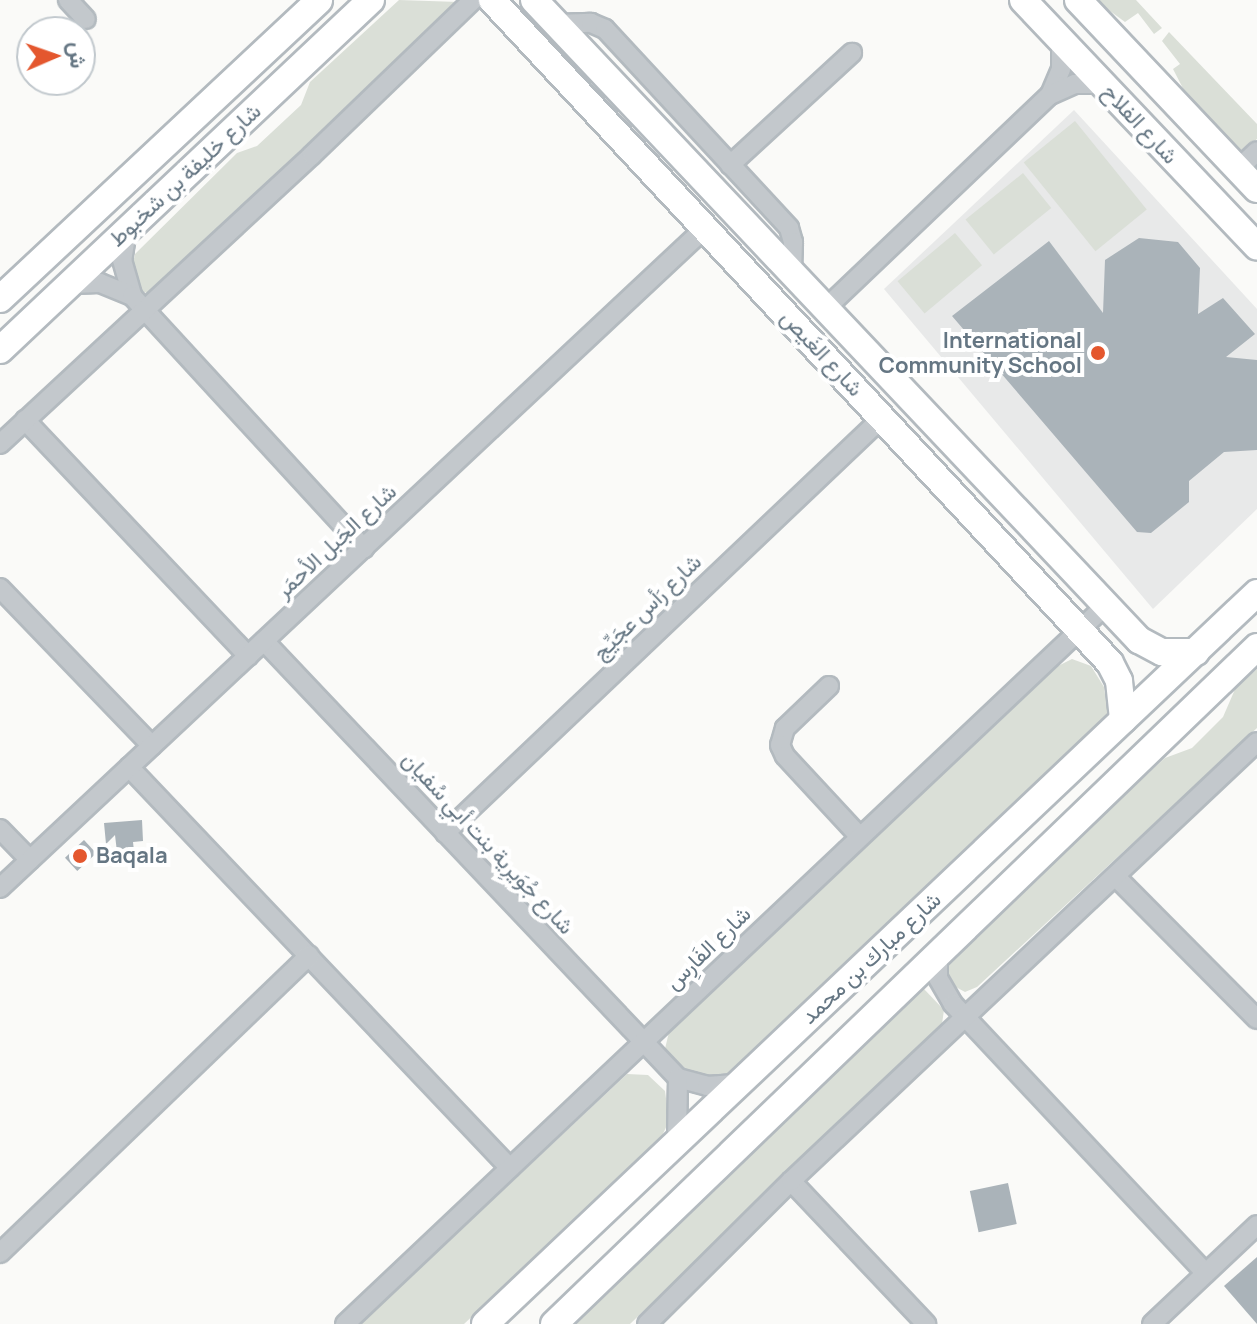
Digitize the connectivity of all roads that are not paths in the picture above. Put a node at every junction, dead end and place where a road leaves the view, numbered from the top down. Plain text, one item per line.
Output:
1 (68, 0) edge
2 (319, 0) edge
3 (371, 0) edge
4 (473, 0) edge
5 (492, 0) edge
6 (534, 0) edge
7 (1023, 0) edge
8 (1078, 0) edge
9 (83, 16) edge
10 (557, 24) junction
11 (1061, 40) junction
12 (852, 53) dead end
13 (1102, 84) junction
14 (1050, 95) junction
15 (1247, 160) edge
16 (730, 165) junction
17 (1257, 189) edge
18 (705, 228) junction
19 (127, 230) junction
20 (1257, 247) edge
21 (792, 273) junction
22 (70, 284) junction
23 (0, 299) edge
24 (138, 302) junction
25 (825, 309) junction
26 (0, 350) edge
27 (883, 417) junction
28 (25, 420) junction
29 (0, 444) edge
30 (364, 548) junction
31 (0, 588) edge
32 (1257, 593) edge
33 (1105, 606) junction
34 (1079, 630) junction
35 (264, 641) junction
36 (1257, 647) edge
37 (1196, 652) junction
38 (248, 656) junction
39 (829, 686) dead end
40 (1123, 720) junction
41 (1257, 742) edge
42 (152, 746) junction
43 (129, 767) junction
44 (0, 829) edge
45 (445, 833) junction
46 (860, 837) junction
47 (30, 860) junction
48 (1116, 877) junction
49 (0, 888) edge
50 (938, 955) junction
51 (309, 956) junction
52 (907, 984) junction
53 (953, 1004) junction
54 (966, 1018) junction
55 (1257, 1019) edge
56 (644, 1043) junction
57 (678, 1078) junction
58 (738, 1084) junction
59 (677, 1141) junction
60 (510, 1168) junction
61 (791, 1181) junction
62 (1257, 1225) edge
63 (0, 1253) edge
64 (1206, 1273) junction
65 (345, 1324) edge
66 (485, 1324) edge
67 (554, 1324) edge
68 (647, 1324) edge
69 (926, 1324) edge
70 (1152, 1324) edge

1 - 9 street
2 - 23 main road, شارع خليفة بن شخبوط
3 - 19 main road, شارع خليفة بن شخبوط
4 - 24 street
5 - 18 main road, شارع الغَيص
6 - 10 main road, شارع الغَيص
7 - 11 main road, شارع الفلاح
8 - 15 main road, شارع الفلاح
10 - 16 street
10 - 21 main road, شارع الغَيص
11 - 13 main road, شارع الفلاح
11 - 14 street
12 - 16 street
13 - 14 street
13 - 20 main road, شارع الفلاح
14 - 25 street
15 - 17 main road, شارع الفلاح
16 - 21 street
18 - 27 main road, شارع الغَيص
18 - 30 street, شارع الجَبل الأحمَر
19 - 22 main road, شارع خليفة بن شخبوط
19 - 24 street
21 - 25 main road, شارع الغَيص
22 - 24 street
22 - 26 main road, شارع خليفة بن شخبوط
24 - 28 street
24 - 30 street
25 - 33 main road, شارع الغَيص
27 - 34 main road, شارع الغَيص
27 - 45 street, شارع رَأس عجَيِّج
28 - 29 street
28 - 38 street
30 - 35 street, شارع الجَبل الأحمَر
31 - 42 street
32 - 37 main road, شارع مبارك بن محمد
33 - 34 street, شارع الفَارِس
33 - 37 main road, شارع الغَيص
34 - 40 main road, شارع الغَيص
34 - 46 street, شارع الفَارِس
35 - 38 street, شارع الجَبل الأحمَر
35 - 45 street, شارع جُوَيرِية بنت أبي سُفيان
36 - 50 main road, شارع مبارك بن محمد
37 - 40 main road, شارع مبارك بن محمد
38 - 42 street, شارع الجَبل الأحمَر
39 - 46 street
40 - 58 main road, شارع مبارك بن محمد
41 - 48 street
42 - 43 street, شارع الجَبل الأحمَر
43 - 47 street, شارع الجَبل الأحمَر
43 - 51 street
44 - 47 street
45 - 56 street, شارع جُوَيرِية بنت أبي سُفيان
46 - 56 street, شارع الفَارِس
47 - 49 street, شارع الجَبل الأحمَر
48 - 54 street
48 - 55 street
50 - 52 main road, شارع مبارك بن محمد
50 - 53 street
51 - 60 street
51 - 63 street
52 - 53 street
52 - 67 main road, شارع مبارك بن محمد
53 - 54 street
54 - 61 street
54 - 64 street
56 - 57 street, شارع جُوَيرِية بنت أبي سُفيان
56 - 60 street, شارع الفَارِس
57 - 58 street
57 - 59 street
58 - 59 main road, شارع مبارك بن محمد
59 - 66 main road, شارع مبارك بن محمد
60 - 65 street, شارع الفَارِس
61 - 68 street
61 - 69 street
62 - 64 street
64 - 70 street

